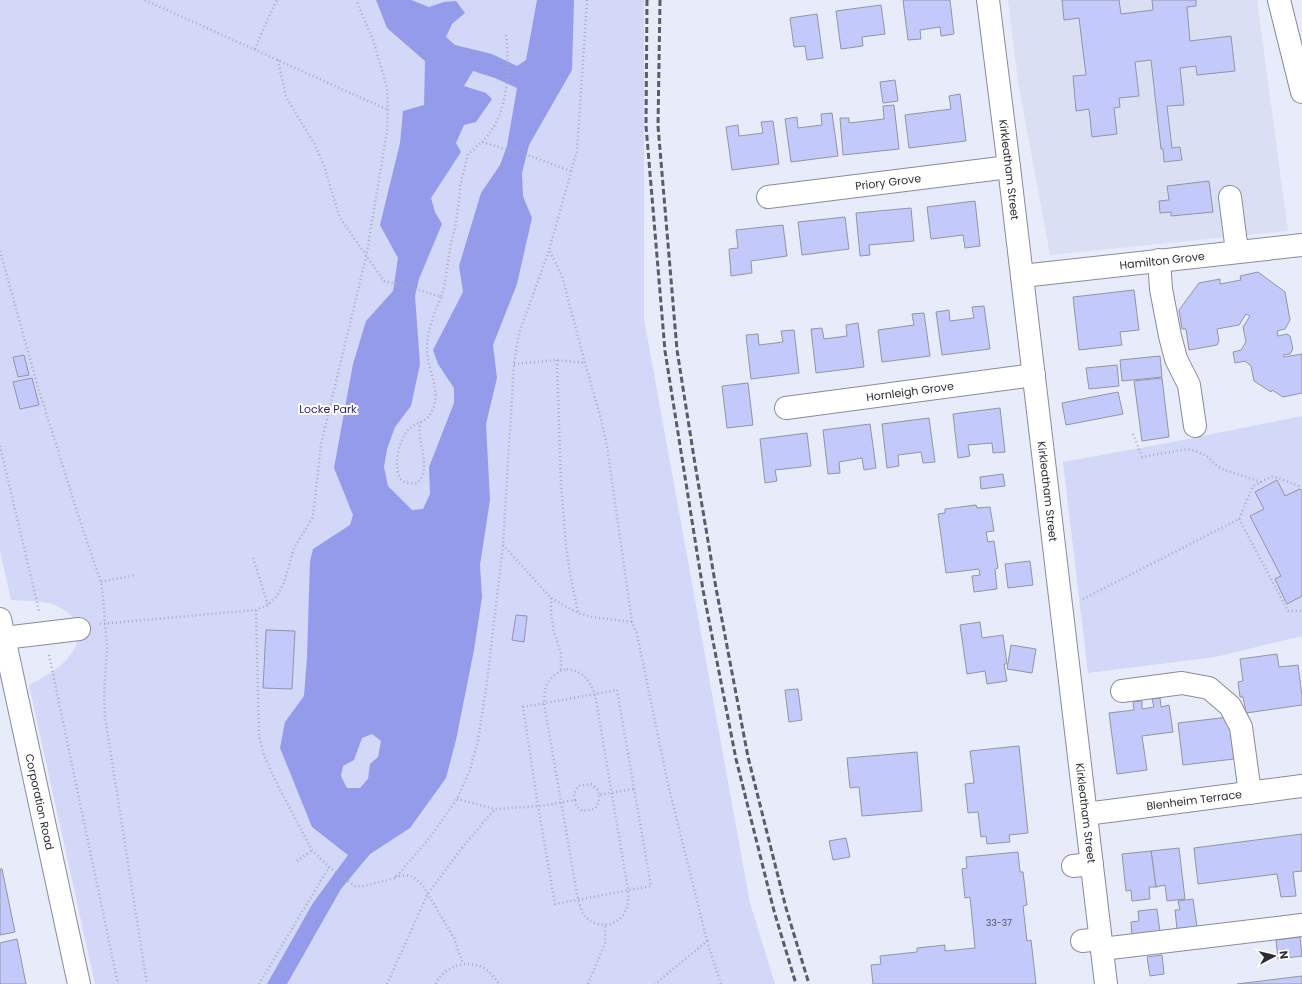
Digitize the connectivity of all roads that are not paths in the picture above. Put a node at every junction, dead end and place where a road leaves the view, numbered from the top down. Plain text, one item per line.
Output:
1 (988, 0) edge
2 (1279, 0) edge
3 (1302, 92) edge
4 (1009, 167) junction
5 (768, 197) dead end
6 (1230, 197) dead end
7 (1302, 245) edge
8 (1237, 251) junction
9 (1159, 260) junction
10 (1022, 276) junction
11 (1034, 375) junction
12 (786, 408) dead end
13 (1195, 426) dead end
14 (2, 629) edge
15 (79, 629) road end
16 (1122, 691) dead end
17 (1302, 786) edge
18 (1250, 793) junction
19 (1086, 814) junction
20 (1302, 925) edge
21 (1095, 943) junction
22 (79, 984) edge
23 (1106, 984) edge

1 - 4 street, Kirkleatham Street
2 - 3 street
4 - 5 street, Priory Grove
4 - 10 street, Kirkleatham Street
6 - 8 street
7 - 8 street, Hamilton Grove
8 - 9 street, Hamilton Grove
9 - 10 street, Hamilton Grove
9 - 13 street
10 - 11 street, Kirkleatham Street
11 - 12 street, Hornleigh Grove
11 - 19 street, Kirkleatham Street
14 - 15 street
14 - 22 street, Corporation Road
16 - 18 street
17 - 18 street, Blenheim Terrace
18 - 19 street, Blenheim Terrace
19 - 21 street, Kirkleatham Street
20 - 21 street
21 - 23 street, Kirkleatham Street

